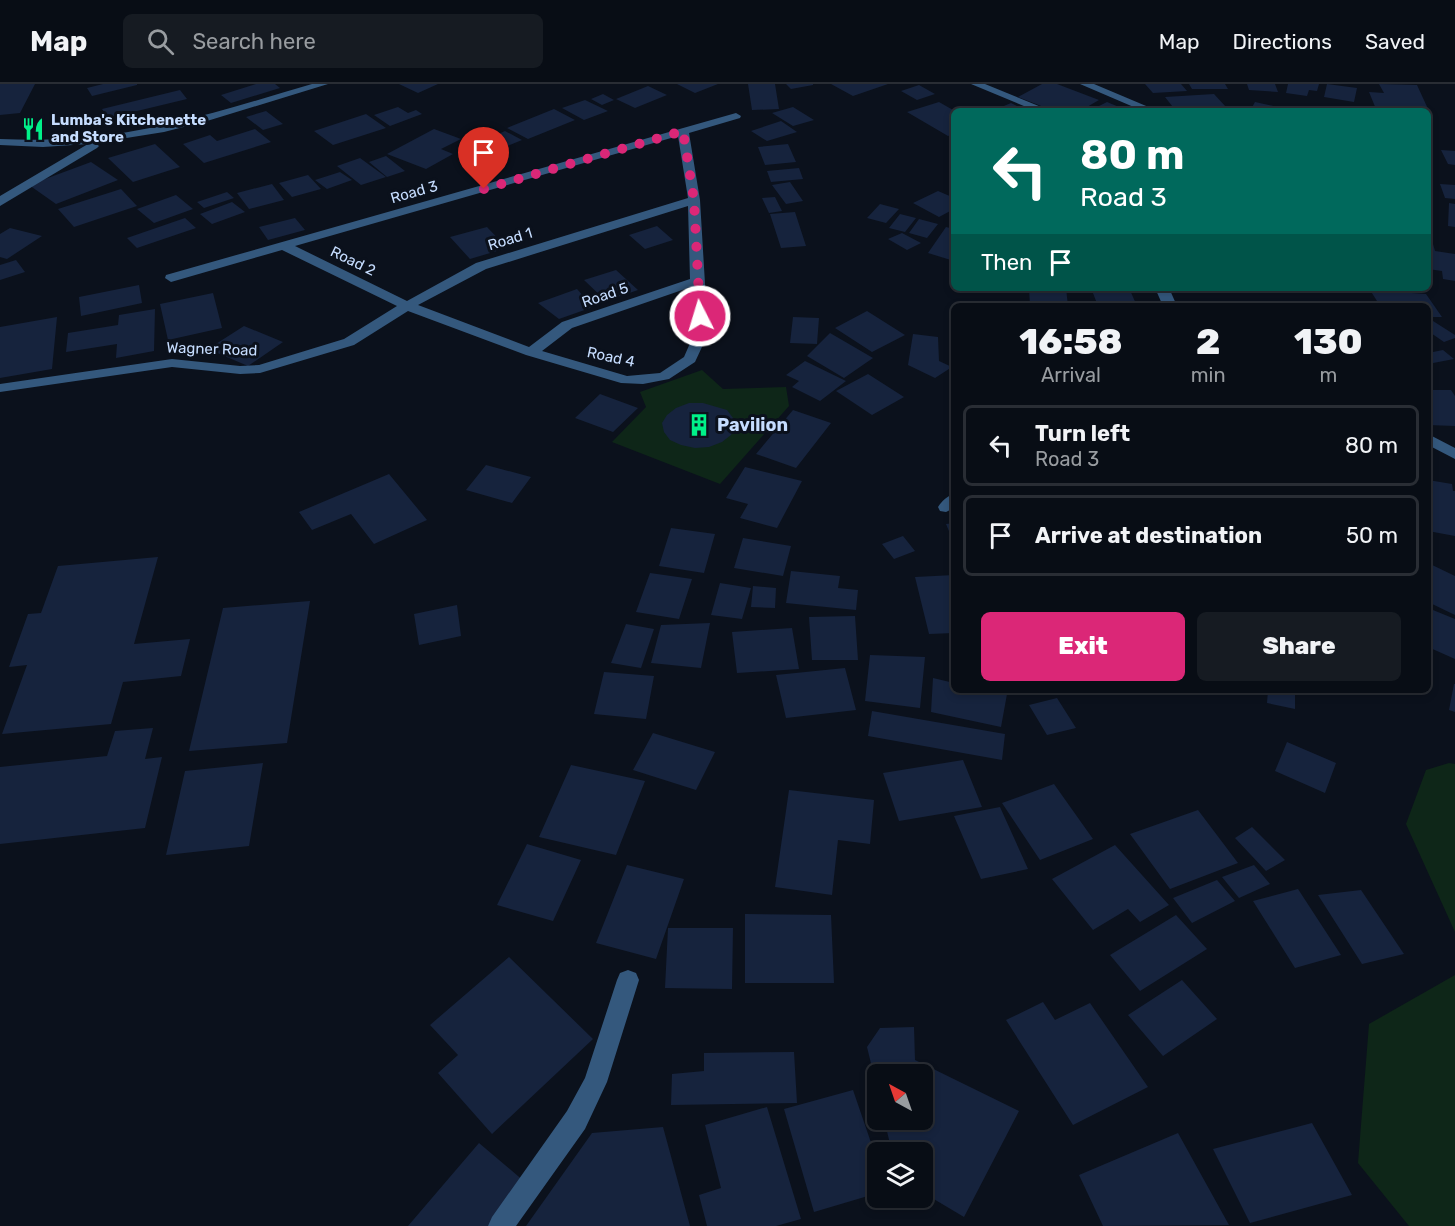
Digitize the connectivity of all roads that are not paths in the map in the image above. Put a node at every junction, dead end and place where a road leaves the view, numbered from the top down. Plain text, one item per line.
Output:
1 (323, 84) edge
2 (976, 84) edge
3 (1085, 84) edge
4 (1038, 108) edge
5 (1145, 108) edge
6 (736, 116) dead end
7 (683, 131) junction
8 (104, 140) junction
9 (0, 142) edge
10 (694, 200) junction
11 (0, 202) edge
12 (284, 246) junction
13 (171, 278) dead end
14 (697, 281) junction
15 (407, 306) junction
16 (349, 342) joint
17 (531, 352) junction
18 (0, 388) edge
19 (1431, 441) edge
20 (1455, 454) edge
21 (628, 980) dead end
22 (501, 1226) edge

1 - 8 street
2 - 4 street
3 - 5 street
6 - 7 street, Road 3
7 - 10 street, Road 4
7 - 12 street, Road 3
8 - 9 street
8 - 11 street
10 - 14 street, Road 4
10 - 15 street, Road 1
12 - 13 street, Road 3
12 - 15 street, Road 2
14 - 17 street, Road 5
14 - 17 street, Road 4
15 - 16 street, Road 1
15 - 17 street, Road 4
16 - 18 street, Wagner Road
19 - 20 street
21 - 22 street

